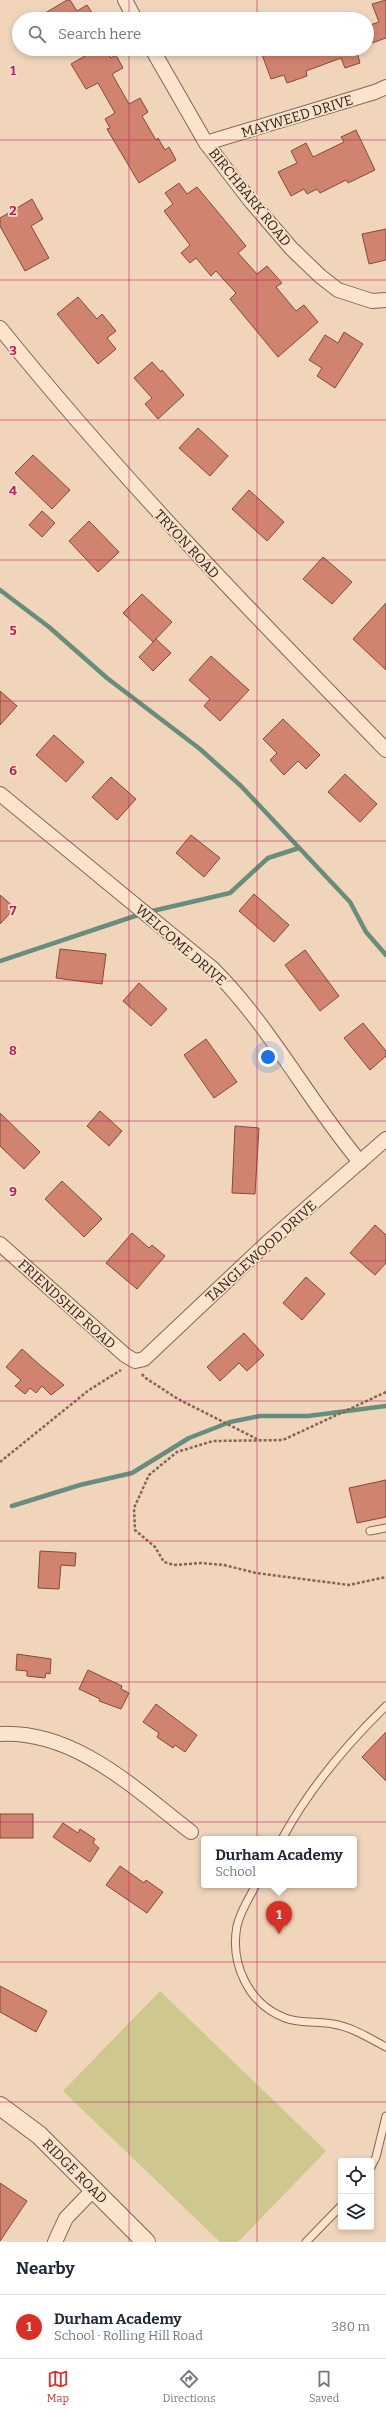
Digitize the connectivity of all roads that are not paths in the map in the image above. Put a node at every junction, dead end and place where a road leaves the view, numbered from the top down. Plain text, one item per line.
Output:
1 (125, 0) edge
2 (131, 12) edge
3 (156, 56) edge
4 (386, 87) edge
5 (206, 143) junction
6 (386, 300) edge
7 (0, 328) edge
8 (386, 750) edge
9 (0, 794) edge
10 (386, 1139) edge
11 (360, 1162) junction
12 (0, 1244) edge
13 (136, 1361) joint
14 (386, 1528) edge
15 (370, 1531) dead end
16 (386, 1706) edge
17 (0, 1734) edge
18 (191, 1832) dead end
19 (284, 1836) edge
20 (255, 1888) edge
21 (386, 2047) edge
22 (0, 2106) edge
23 (386, 2116) edge
24 (384, 2132) edge
25 (374, 2161) edge
26 (94, 2189) junction
27 (338, 2209) edge
28 (55, 2242) edge
29 (146, 2242) edge
30 (306, 2242) edge

1 - 2 street
3 - 5 street, BIRCHBARK ROAD
4 - 5 street, MAYWEED DRIVE
5 - 6 street, BIRCHBARK ROAD
7 - 8 street, TRYON ROAD
9 - 11 street, WELCOME DRIVE
10 - 11 street, TANGLEWOOD DRIVE
11 - 13 street, TANGLEWOOD DRIVE
12 - 13 street, FRIENDSHIP ROAD
14 - 15 lane
16 - 19 lane
17 - 18 street
20 - 21 lane
22 - 26 street, RIDGE ROAD
23 - 24 lane
24 - 25 lane
26 - 28 street
26 - 29 street, RIDGE ROAD
27 - 30 lane

